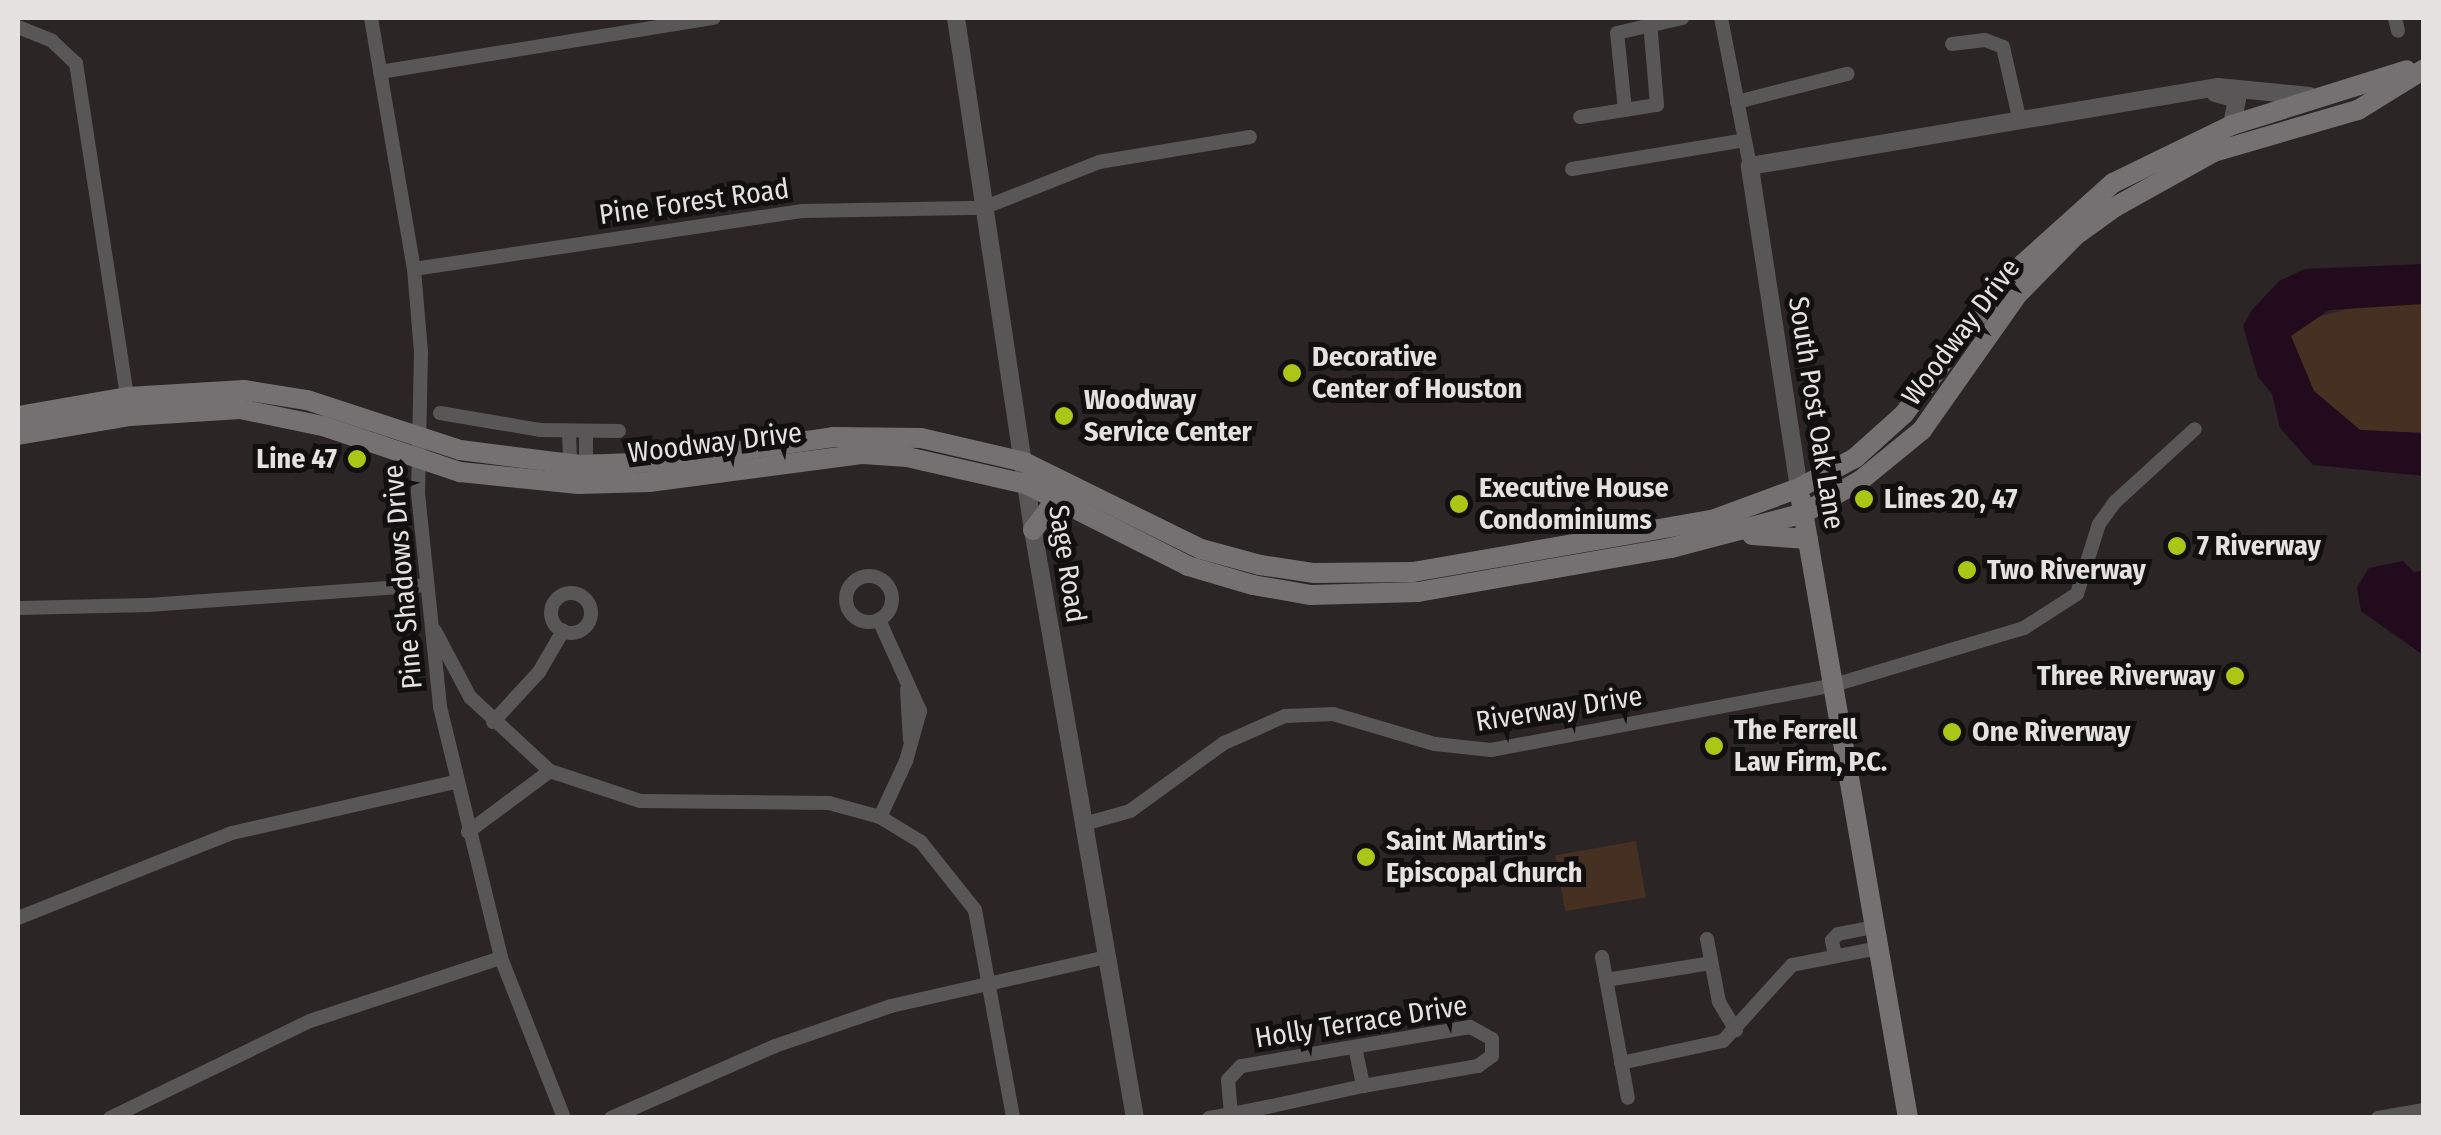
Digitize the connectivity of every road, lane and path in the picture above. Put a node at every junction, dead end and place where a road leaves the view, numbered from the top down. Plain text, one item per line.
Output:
1 (370, 18) edge
2 (714, 18) edge
3 (956, 18) edge
4 (1682, 18) edge
5 (1721, 18) edge
6 (1650, 22) junction
7 (18, 27) edge
8 (1952, 44) dead end
9 (2424, 67) edge
10 (380, 72) junction
11 (1846, 74) dead end
12 (2200, 92) junction
13 (2315, 96) junction
14 (1737, 102) junction
15 (1625, 110) junction
16 (1580, 117) dead end
17 (2020, 122) junction
18 (2232, 124) junction
19 (1250, 137) dead end
20 (1745, 140) junction
21 (2196, 150) junction
22 (1750, 166) junction
23 (1572, 169) dead end
24 (983, 208) junction
25 (414, 269) junction
26 (1975, 341) junction
27 (129, 406) junction
28 (440, 413) dead end
29 (18, 416) edge
30 (2195, 429) dead end
31 (569, 431) junction
32 (620, 431) dead end
33 (586, 432) junction
34 (18, 435) edge
35 (416, 450) junction
36 (1025, 473) junction
37 (579, 475) junction
38 (1799, 488) junction
39 (1064, 503) junction
40 (1804, 512) junction
41 (1033, 530) junction
42 (1740, 534) junction
43 (1808, 539) junction
44 (1602, 551) junction
45 (1403, 583) junction
46 (426, 584) junction
47 (18, 608) edge
48 (879, 620) dead end
49 (430, 622) junction
50 (564, 631) dead end
51 (1834, 685) junction
52 (494, 722) junction
53 (550, 771) junction
54 (454, 782) junction
55 (880, 817) junction
56 (1084, 824) junction
57 (468, 832) junction
58 (18, 905) edge
59 (39, 906) junction
60 (18, 918) edge
61 (1706, 938) dead end
62 (1877, 938) junction
63 (1106, 957) junction
64 (1602, 957) dead end
65 (501, 958) junction
66 (1711, 963) junction
67 (990, 979) junction
68 (1606, 980) junction
69 (1736, 1030) junction
70 (1355, 1046) junction
71 (1622, 1063) junction
72 (1363, 1086) junction
73 (1628, 1098) dead end
74 (2424, 1110) edge
75 (1231, 1114) junction
76 (110, 1118) edge
77 (564, 1118) edge
78 (611, 1118) edge
79 (1013, 1118) edge
80 (1135, 1118) edge
81 (1209, 1118) edge
82 (1908, 1118) edge
83 (2378, 1118) edge

1 - 10 street, Pine Shadows Drive
2 - 10 street
3 - 24 street, Sage Road
4 - 6 street
5 - 14 street
6 - 15 street
6 - 15 street
7 - 27 street
8 - 17 street
9 - 13 main road, Woodway Drive
9 - 21 main road, Woodway Drive
10 - 25 street, Pine Shadows Drive
11 - 14 street
12 - 13 street
12 - 17 street
12 - 18 street
13 - 18 main road, Woodway Drive
14 - 20 street
15 - 16 street
17 - 22 street
18 - 21 main road, Woodway Drive
19 - 24 street
20 - 22 street
20 - 23 street
21 - 26 main road, Woodway Drive
22 - 38 street, South Post Oak Lane
24 - 25 street, Pine Forest Road
24 - 36 street, Sage Road
25 - 35 street, Pine Shadows Drive
26 - 38 main road, Woodway Drive
26 - 40 main road, Woodway Drive
27 - 29 main road, Woodway Drive
27 - 34 main road, Woodway Drive
27 - 35 main road, Woodway Drive
27 - 35 main road, Woodway Drive
28 - 31 street
30 - 51 street, Riverway Drive
31 - 33 street
31 - 37 street
32 - 33 street
33 - 37 street
35 - 37 main road, Woodway Drive
35 - 46 street, Pine Shadows Drive
36 - 37 main road, Woodway Drive
36 - 39 main road, Woodway Drive
36 - 41 street, Sage Road
36 - 45 main road, Woodway Drive
38 - 40 main road, South Post Oak Lane
38 - 44 main road, Woodway Drive
39 - 41 main road
39 - 45 main road, Woodway Drive
40 - 42 main road, Woodway Drive
40 - 43 main road, South Post Oak Lane
41 - 56 street, Sage Road
42 - 43 main road
42 - 44 main road, Woodway Drive
43 - 51 main road, South Post Oak Lane
44 - 45 main road, Woodway Drive
46 - 47 street
46 - 49 street, Pine Shadows Drive
48 - 55 street
49 - 52 street
49 - 54 street, Pine Shadows Drive
50 - 52 street
51 - 56 street, Riverway Drive
51 - 62 main road, South Post Oak Lane
52 - 53 street
53 - 55 street
53 - 57 street
54 - 57 street, Pine Shadows Drive
54 - 59 street
55 - 67 street
56 - 63 street, Sage Road
57 - 65 street, Pine Shadows Drive
58 - 59 street
59 - 60 street
61 - 66 street
62 - 69 street
62 - 82 main road, South Post Oak Lane
63 - 67 street
63 - 80 street, Sage Road
64 - 68 street
65 - 76 street
65 - 77 street, Pine Shadows Drive
66 - 68 street
66 - 69 street
67 - 78 street
67 - 79 street
68 - 71 street
69 - 71 street
70 - 72 street
70 - 72 street, Holly Terrace Drive
70 - 75 street, Holly Terrace Drive
71 - 73 street
72 - 75 street, Holly Terrace Drive
74 - 83 street
75 - 81 street, Holly Terrace Drive

